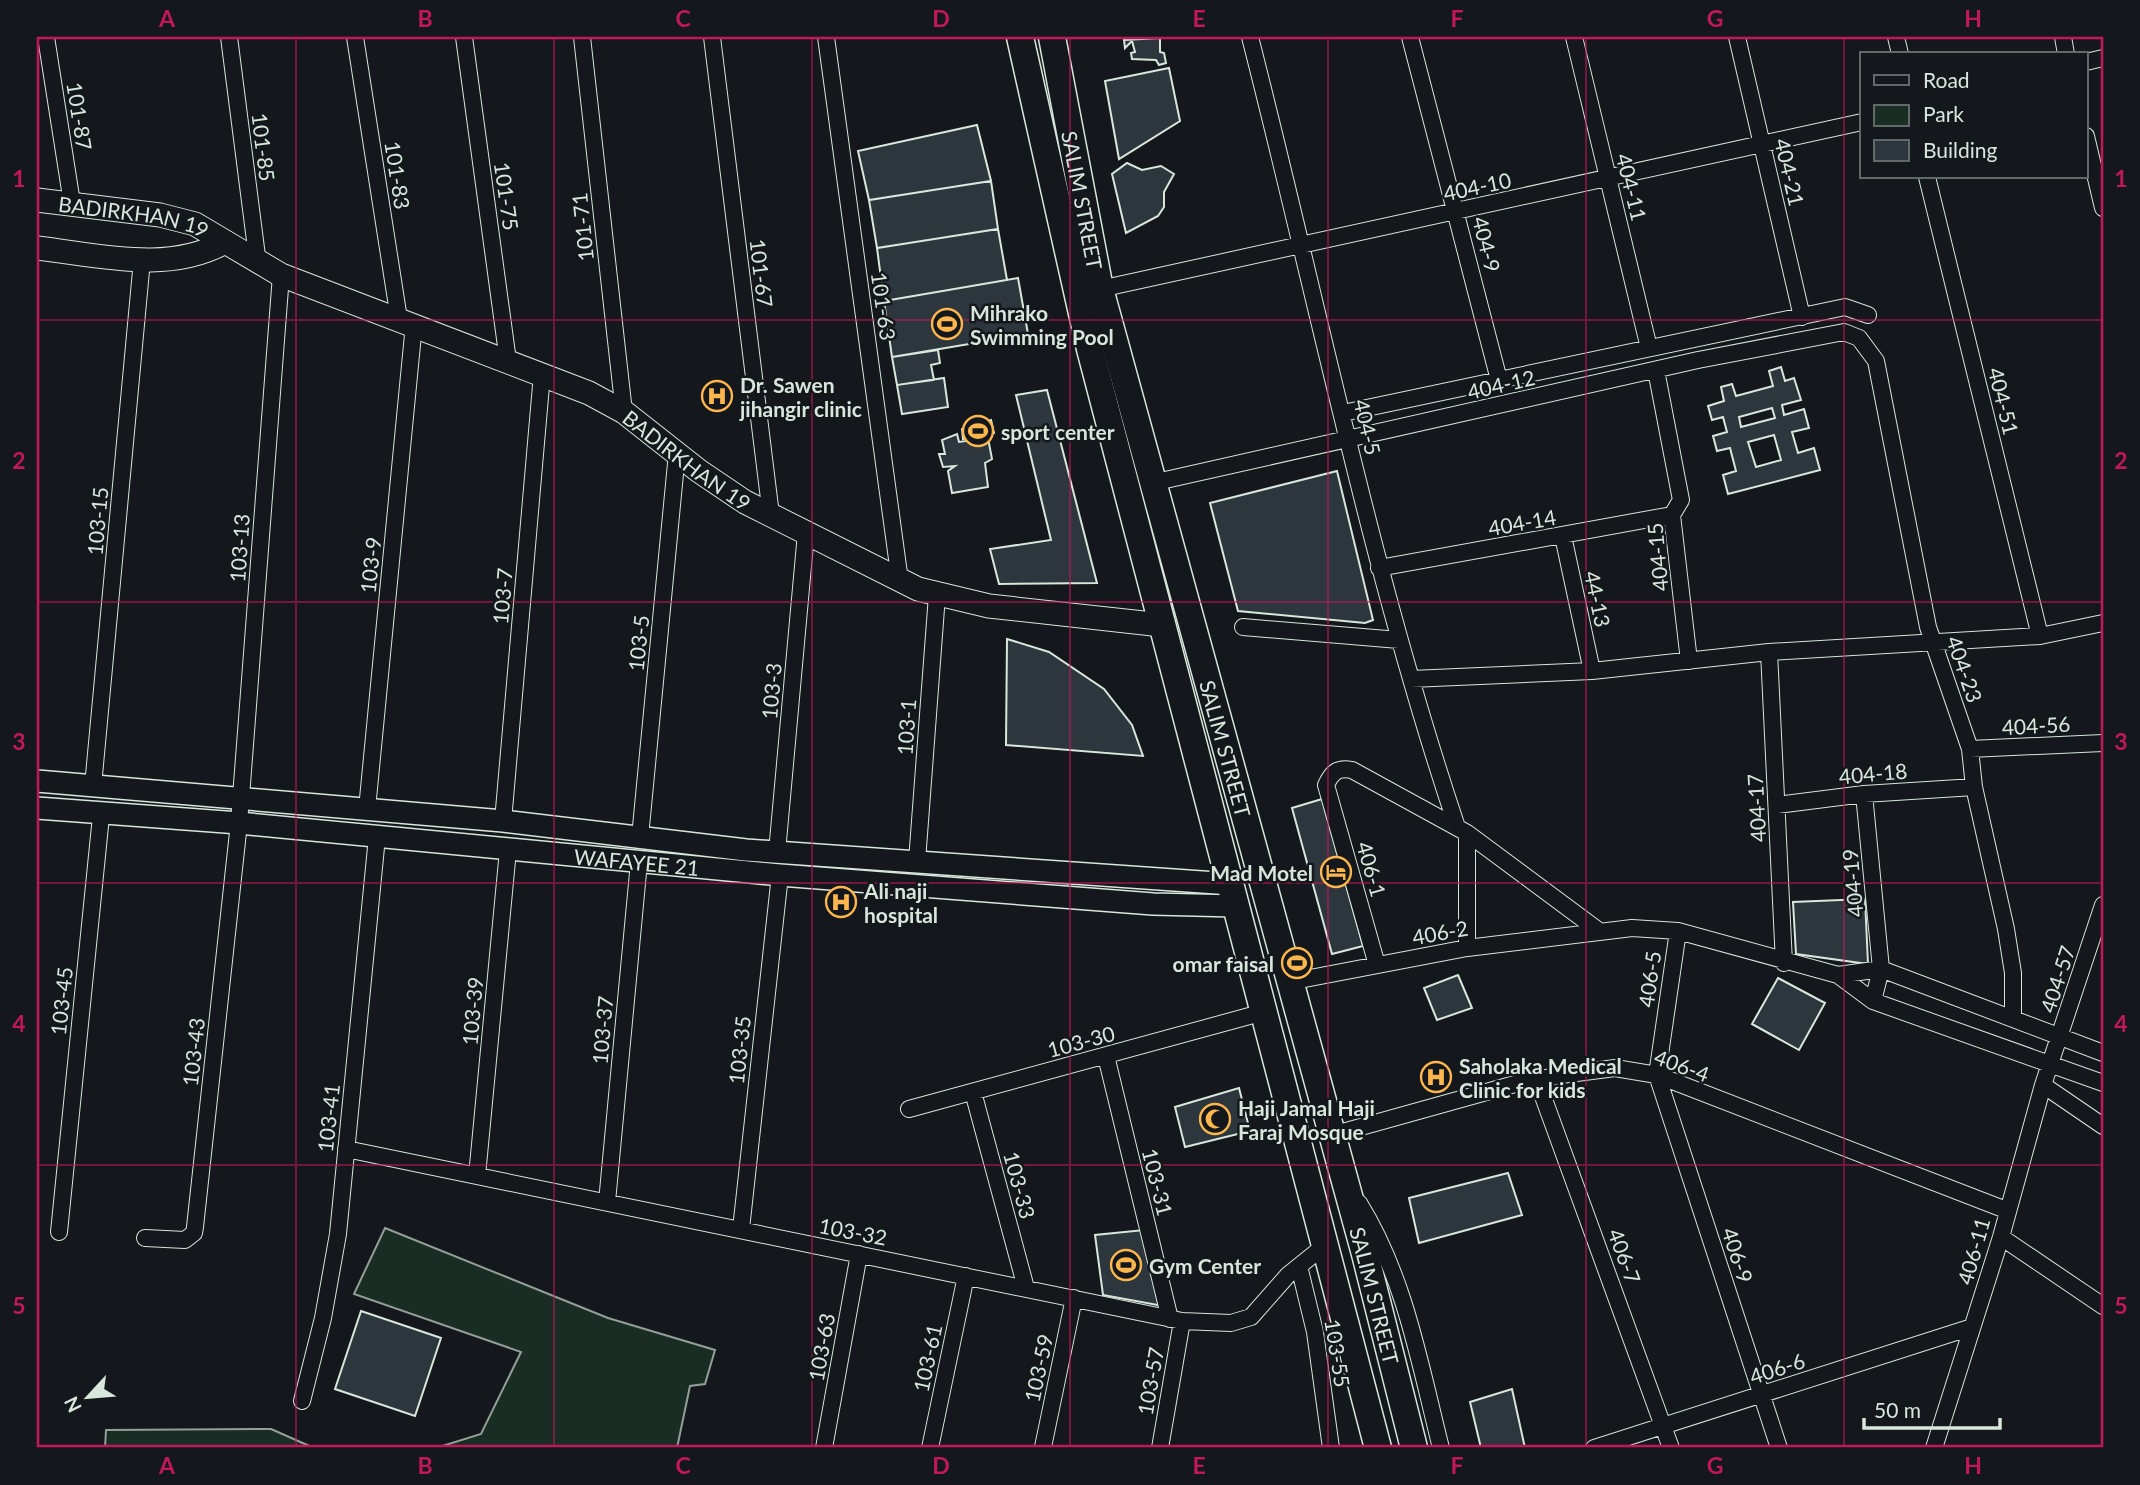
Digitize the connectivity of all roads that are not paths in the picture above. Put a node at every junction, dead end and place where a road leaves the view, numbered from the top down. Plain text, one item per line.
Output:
1 (46, 37) edge
2 (229, 37) edge
3 (355, 37) edge
4 (464, 37) edge
5 (582, 37) edge
6 (712, 37) edge
7 (826, 37) edge
8 (1018, 37) edge
9 (1251, 37) edge
10 (1410, 37) edge
11 (1574, 37) edge
12 (1737, 37) edge
13 (1053, 40) edge
14 (1860, 122) edge
15 (1762, 144) junction
16 (2088, 144) edge
17 (1608, 178) junction
18 (1927, 178) edge
19 (37, 200) edge
20 (72, 203) junction
21 (2103, 208) edge
22 (1457, 212) junction
23 (225, 242) junction
24 (1303, 244) junction
25 (37, 248) edge
26 (142, 260) junction
27 (258, 264) junction
28 (281, 275) junction
29 (1100, 289) junction
30 (1868, 314) dead end
31 (1802, 317) junction
32 (407, 322) junction
33 (1859, 338) joint
34 (1649, 348) junction
35 (508, 361) junction
36 (1656, 370) junction
37 (542, 374) junction
38 (1499, 380) junction
39 (624, 412) junction
40 (1343, 413) junction
41 (1350, 441) junction
42 (677, 453) junction
43 (1152, 483) junction
44 (771, 515) junction
45 (1672, 515) junction
46 (807, 533) junction
47 (1563, 536) junction
48 (1379, 568) junction
49 (900, 581) junction
50 (937, 596) junction
51 (2103, 623) edge
52 (1162, 625) junction
53 (1243, 627) dead end
54 (2040, 636) junction
55 (1399, 640) junction
56 (1932, 642) junction
57 (1769, 652) junction
58 (1689, 661) junction
59 (1592, 671) junction
60 (1411, 679) junction
61 (2103, 743) edge
62 (1970, 749) junction
63 (37, 781) edge
64 (93, 786) junction
65 (1974, 787) junction
66 (1864, 794) junction
67 (241, 797) junction
68 (1777, 805) junction
69 (37, 808) edge
70 (367, 809) junction
71 (101, 816) junction
72 (503, 821) junction
73 (239, 824) junction
74 (1461, 829) junction
75 (377, 837) junction
76 (640, 837) junction
77 (508, 850) junction
78 (777, 852) junction
79 (917, 861) junction
80 (639, 862) junction
81 (780, 875) junction
82 (1233, 895) junction
83 (2103, 905) edge
84 (1599, 931) junction
85 (1678, 931) junction
86 (1467, 948) junction
87 (1784, 962) junction
88 (1377, 965) junction
89 (1881, 969) junction
90 (1838, 975) junction
91 (1289, 982) junction
92 (1874, 1001) junction
93 (1264, 1012) junction
94 (2013, 1019) junction
95 (2060, 1038) junction
96 (2103, 1053) edge
97 (1106, 1056) junction
98 (2050, 1065) junction
99 (1657, 1075) junction
100 (1537, 1080) junction
101 (2103, 1083) edge
102 (2043, 1085) junction
103 (973, 1092) junction
104 (909, 1109) dead end
105 (2103, 1126) edge
106 (1332, 1135) junction
107 (346, 1149) junction
108 (477, 1176) junction
109 (1346, 1186) junction
110 (1308, 1190) junction
111 (607, 1202) junction
112 (2006, 1210) junction
113 (741, 1229) junction
114 (59, 1233) dead end
115 (1359, 1234) junction
116 (2001, 1237) junction
117 (145, 1238) dead end
118 (1324, 1246) junction
119 (859, 1254) junction
120 (1299, 1265) junction
121 (966, 1276) junction
122 (1026, 1288) junction
123 (1074, 1298) junction
124 (2103, 1306) edge
125 (1176, 1320) junction
126 (1972, 1327) junction
127 (1761, 1395) junction
128 (302, 1401) dead end
129 (1663, 1426) junction
130 (1043, 1447) edge
131 (824, 1448) edge
132 (930, 1448) edge
133 (1160, 1448) edge
134 (1331, 1448) edge
135 (1378, 1448) edge
136 (1414, 1448) edge
137 (1441, 1448) edge
138 (1594, 1448) edge
139 (1671, 1448) edge
140 (1779, 1448) edge
141 (1934, 1448) edge

1 - 20 street, 101-87
2 - 27 street, 101-85
3 - 32 street, 101-83
4 - 35 street, 101-75
5 - 39 street, 101-71
6 - 44 street, 101-67
7 - 49 street, 101-63
8 - 52 main road, SALIM STREET
9 - 24 street, 404-5
10 - 22 street, 404-9
11 - 17 street, 404-11
12 - 15 street, 404-21
13 - 29 main road, SALIM STREET
14 - 15 street, 404-10
15 - 17 street, 404-10
15 - 31 street, 404-21
16 - 21 street
17 - 22 street, 404-10
17 - 34 street, 404-11
18 - 54 street, 404-51
19 - 20 main road, BADIRKHAN 19
20 - 23 main road, BADIRKHAN 19
22 - 24 street, 404-10
22 - 38 street, 404-9
23 - 26 main road, BADIRKHAN 19
23 - 27 main road, BADIRKHAN 19
24 - 29 street, 404-10
24 - 40 street, 404-5
25 - 26 main road, BADIRKHAN 19
26 - 64 street, 103-15
27 - 28 main road, BADIRKHAN 19
28 - 32 main road, BADIRKHAN 19
28 - 67 street, 103-13
29 - 43 main road, SALIM STREET
30 - 31 street
31 - 34 street
32 - 35 main road, BADIRKHAN 19
32 - 70 street, 103-9
33 - 36 street, 404-12
33 - 56 street, 404-23
34 - 38 street
35 - 37 main road, BADIRKHAN 19
36 - 41 street, 404-12
36 - 45 street, 404-15
37 - 39 main road, BADIRKHAN 19
37 - 72 street, 103-7
38 - 40 street
39 - 42 main road, BADIRKHAN 19
40 - 41 street, 404-5
41 - 43 street, 404-12
41 - 48 street, 404-5
42 - 44 main road, BADIRKHAN 19
42 - 76 street, 103-5
43 - 91 main road, SALIM STREET
44 - 46 main road, BADIRKHAN 19
45 - 47 street, 404-14
45 - 58 street, 404-15
46 - 49 main road, BADIRKHAN 19
46 - 78 street, 103-3
47 - 48 street, 404-14
47 - 59 street, 44-13
48 - 55 street, 404-5
49 - 50 main road, BADIRKHAN 19
50 - 52 main road, BADIRKHAN 19
50 - 79 street, 103-1
51 - 54 street
52 - 82 main road, SALIM STREET
53 - 55 street
54 - 56 street
55 - 60 street, 404-5
56 - 57 street
56 - 62 street, 404-23
57 - 58 street
57 - 68 street, 404-17
58 - 59 street
59 - 60 street
60 - 74 street, 404-5
61 - 62 street, 404-56
62 - 65 street, 404-23
63 - 64 street, WAFAYEE 21
64 - 67 street, WAFAYEE 21
65 - 66 street, 404-18
65 - 94 street, 404-23
66 - 68 street, 404-18
66 - 89 street, 404-19
67 - 70 street, WAFAYEE 21
67 - 73 street, 103-13
68 - 87 street, 404-17
69 - 71 street, WAFAYEE 21
70 - 72 street, WAFAYEE 21
71 - 73 street, WAFAYEE 21
71 - 114 street, 103-45
72 - 76 street, WAFAYEE 21
73 - 75 street, WAFAYEE 21
73 - 117 street, 103-43
74 - 84 street
74 - 86 street, 404-5
74 - 88 street, 406-1
75 - 77 street, WAFAYEE 21
75 - 107 street, 103-41
76 - 78 street, WAFAYEE 21
77 - 80 street, WAFAYEE 21
77 - 108 street, 103-39
78 - 79 street, WAFAYEE 21
79 - 82 street, WAFAYEE 21
80 - 81 street, WAFAYEE 21
80 - 111 street, 103-37
81 - 82 street, WAFAYEE 21
81 - 113 street, 103-35
82 - 93 main road, SALIM STREET
83 - 95 street, 404-57
84 - 85 street, 406-2
84 - 86 street, 406-2
85 - 87 street, 406-2
85 - 99 street, 406-5
86 - 88 street, 406-2
87 - 90 street, 406-2
88 - 91 street, 406-2
89 - 90 street
89 - 92 street, 404-19
89 - 94 street
90 - 92 street
91 - 106 main road, SALIM STREET
92 - 98 street
93 - 97 street, 103-30
93 - 110 main road, SALIM STREET
94 - 95 street
95 - 96 street
95 - 98 street, 404-57
97 - 103 street, 103-30
97 - 125 street, 103-31
98 - 101 street
98 - 102 street, 406-11
99 - 100 street, 406-4
99 - 112 street, 406-4
99 - 127 street, 406-9
100 - 106 street, 406-4
100 - 129 street, 406-7
102 - 105 street
102 - 112 street, 406-11
103 - 104 street, 103-30
103 - 122 street, 103-33
106 - 109 main road, SALIM STREET
107 - 108 street, 103-32
107 - 128 street, 103-41
108 - 111 street, 103-32
109 - 110 main road
109 - 115 main road, SALIM STREET
109 - 137 street
110 - 118 main road, SALIM STREET
111 - 113 street, 103-32
112 - 116 street, 406-11
113 - 119 street, 103-32
115 - 118 main road
115 - 136 main road, SALIM STREET
116 - 124 street
116 - 126 street, 406-11
118 - 120 street, 103-32
118 - 135 main road, SALIM STREET
119 - 121 street, 103-32
119 - 131 street, 103-63
120 - 125 street, 103-32
120 - 134 street, 103-55
121 - 122 street, 103-32
121 - 132 street, 103-61
122 - 123 street, 103-32
123 - 125 street, 103-32
123 - 130 street, 103-59
125 - 133 street, 103-57
126 - 127 street, 406-6
126 - 141 street, 406-11
127 - 129 street, 406-6
127 - 140 street, 406-9
129 - 138 street, 406-6
129 - 139 street, 406-7

